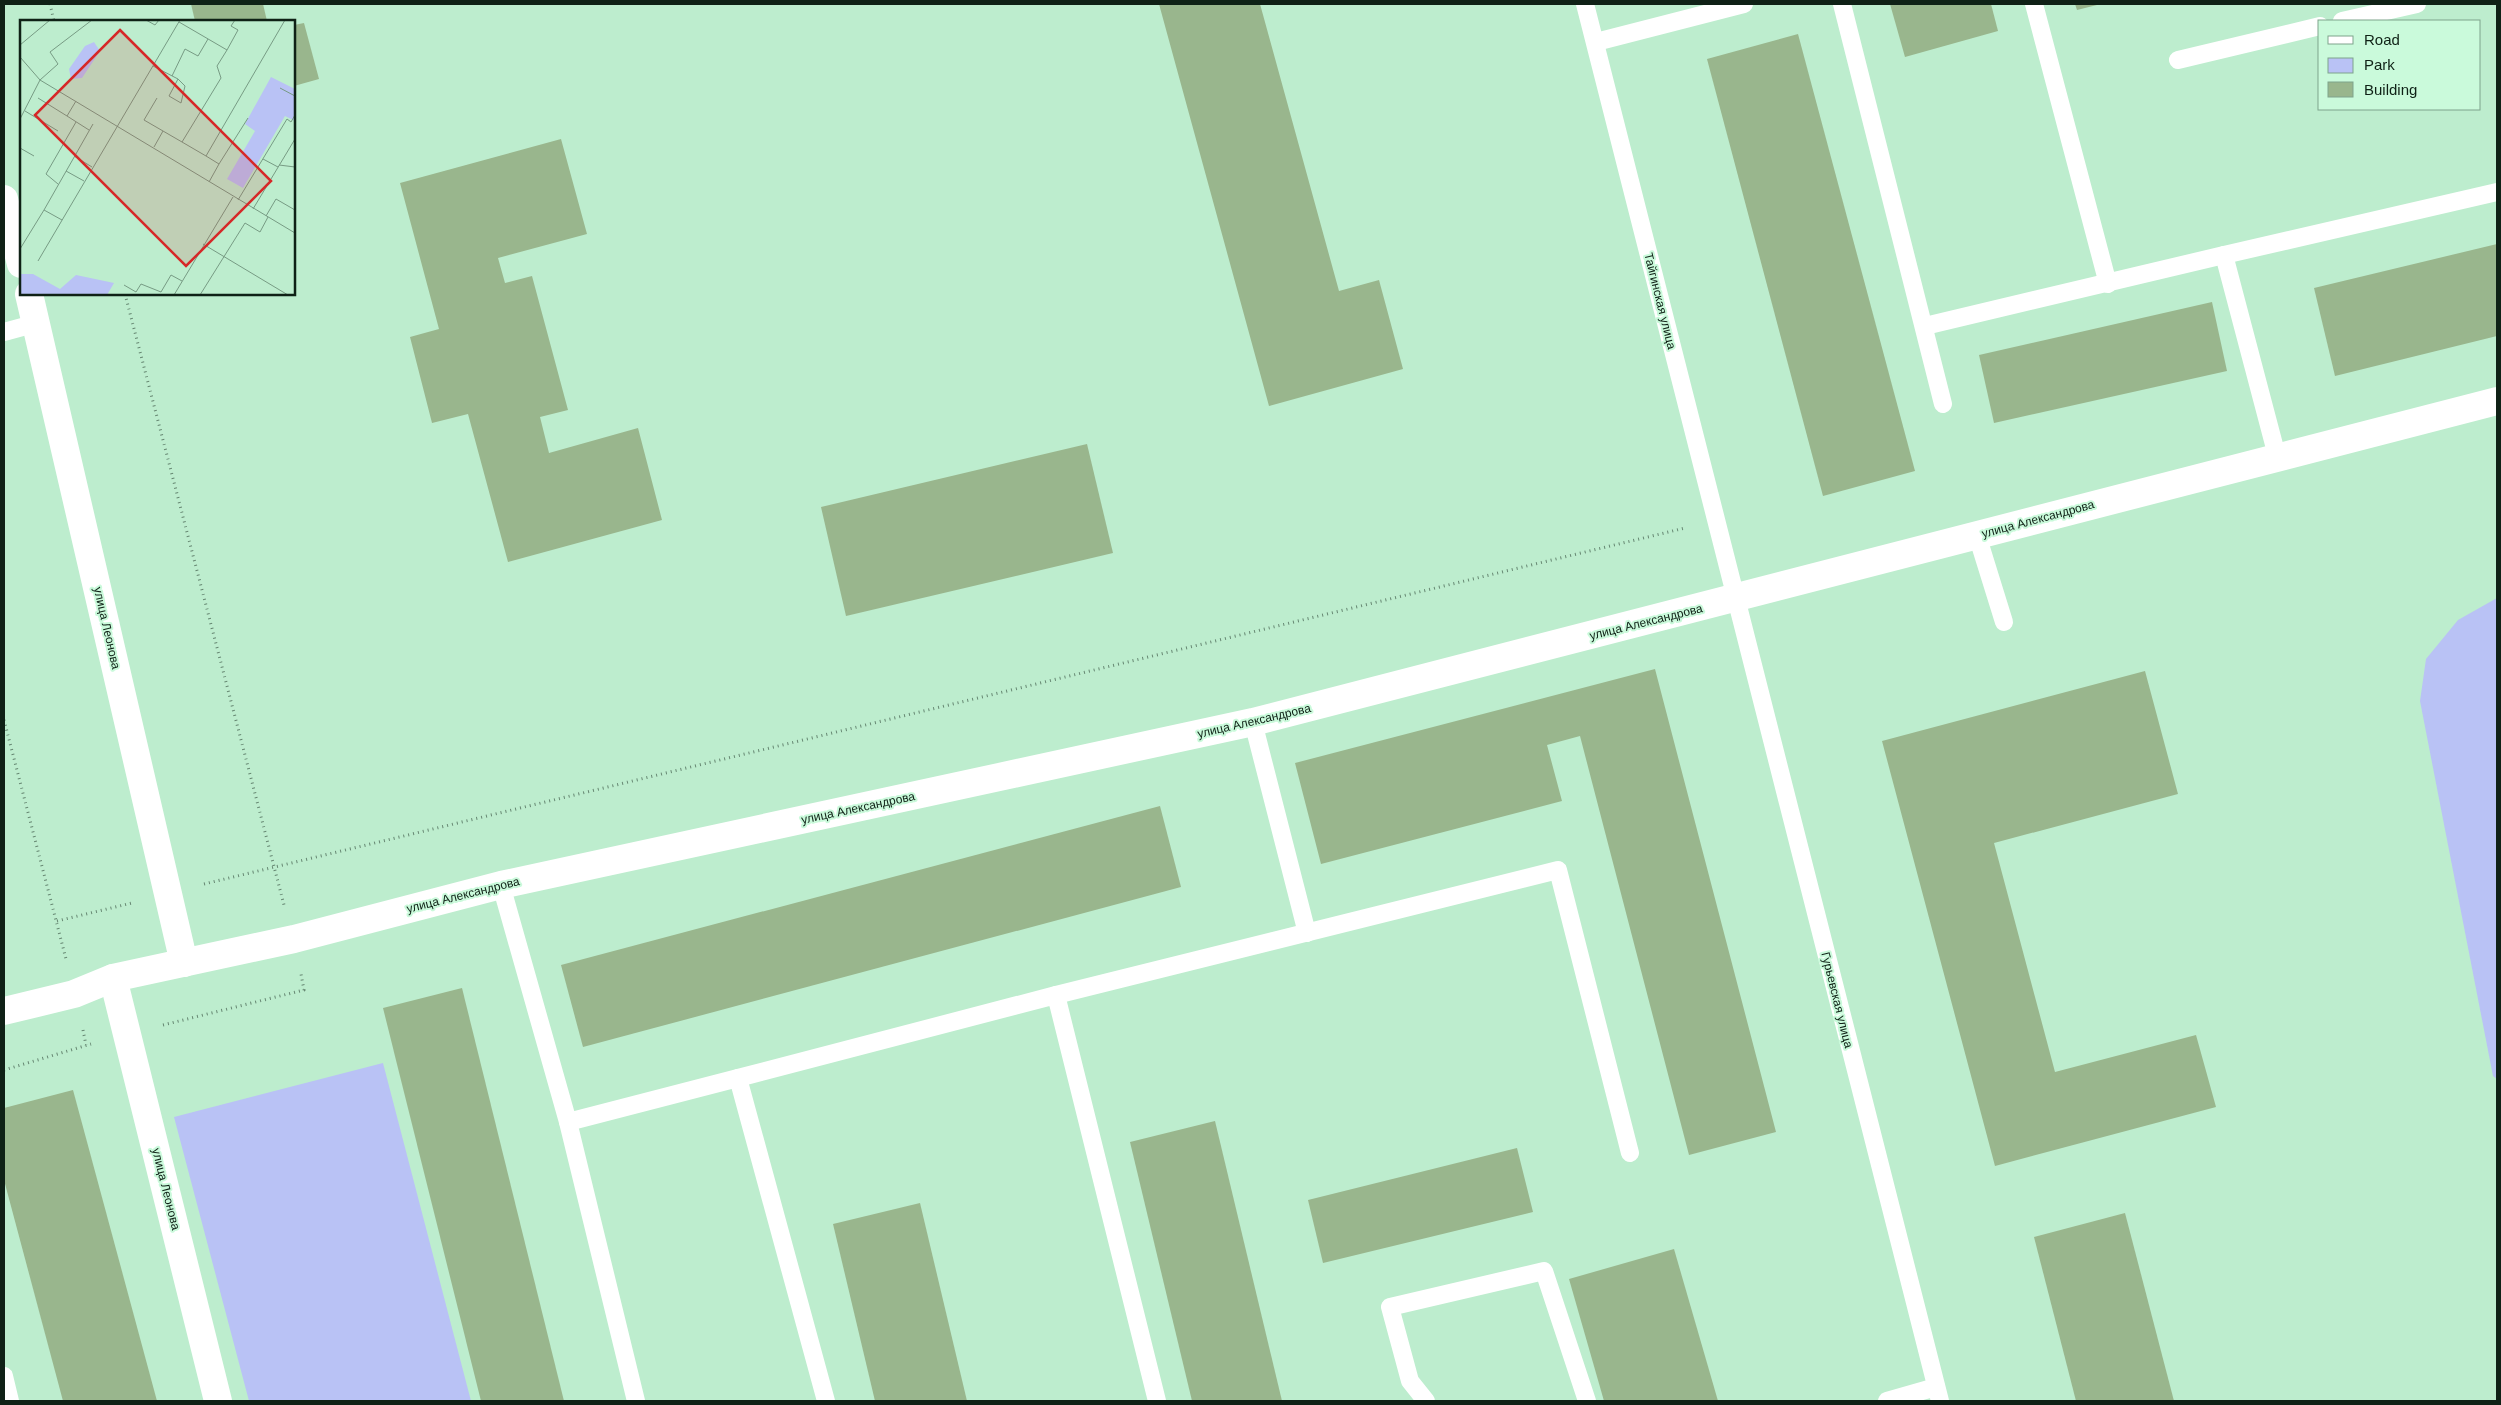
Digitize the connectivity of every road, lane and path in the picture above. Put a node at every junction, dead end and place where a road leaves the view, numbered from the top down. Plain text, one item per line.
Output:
1 (50, 4) edge
2 (1585, 4) edge
3 (1744, 4) edge
4 (1842, 4) edge
5 (2034, 4) edge
6 (2417, 4) edge
7 (54, 20) edge
8 (2346, 20) edge
9 (2318, 26) edge
10 (1596, 42) junction
11 (2178, 60) dead end
12 (2497, 192) edge
13 (4, 199) edge
14 (2224, 255) junction
15 (20, 260) edge
16 (2108, 284) junction
17 (29, 295) edge
18 (124, 295) edge
19 (37, 323) junction
20 (1925, 326) junction
21 (4, 332) edge
22 (2497, 401) edge
23 (1943, 404) dead end
24 (2277, 456) junction
25 (1715, 521) junction
26 (1977, 535) junction
27 (1735, 599) junction
28 (2004, 622) dead end
29 (4, 720) edge
30 (1253, 722) junction
31 (272, 866) junction
32 (501, 885) junction
33 (169, 894) junction
34 (57, 921) junction
35 (1307, 933) junction
36 (184, 963) junction
37 (113, 978) junction
38 (74, 994) junction
39 (1056, 995) junction
40 (4, 1011) edge
41 (86, 1045) dead end
42 (738, 1078) junction
43 (568, 1122) junction
44 (1630, 1153) dead end
45 (4, 1376) edge
46 (1938, 1394) edge
47 (10, 1401) edge
48 (218, 1401) edge
49 (636, 1401) edge
50 (826, 1401) edge
51 (1157, 1401) edge
52 (1426, 1401) edge
53 (1587, 1401) edge
54 (1887, 1401) edge

1 - 7 path
2 - 10 lane, Тайгинская улица
3 - 10 lane
4 - 20 lane
5 - 16 lane
6 - 8 lane
9 - 11 lane
10 - 25 lane, Тайгинская улица
12 - 14 lane
13 - 15 street
14 - 16 lane
14 - 24 lane
16 - 20 lane
17 - 19 street, улица Леонова
18 - 31 path
19 - 21 lane
19 - 33 street, улица Леонова
20 - 23 lane
22 - 24 street, улица Александрова
24 - 26 street, улица Александрова
25 - 27 lane, Тайгинская улица
25 - 31 path
26 - 27 street, улица Александрова
26 - 28 lane
27 - 30 street, улица Александрова
27 - 46 lane, Гурьевская улица
29 - 34 path
30 - 32 street, улица Александрова
30 - 35 lane
31 - 33 path
32 - 36 street, улица Александрова
32 - 43 lane
33 - 34 path
33 - 36 street, улица Леонова
34 - 38 path
35 - 39 lane
35 - 44 lane
36 - 37 street, улица Александрова
37 - 38 street, улица Александрова
37 - 48 street, улица Леонова
38 - 40 street, улица Александрова
38 - 41 path
39 - 42 lane
39 - 51 lane
42 - 43 lane
42 - 50 lane
43 - 49 lane
45 - 47 lane
46 - 54 lane
52 - 53 lane

